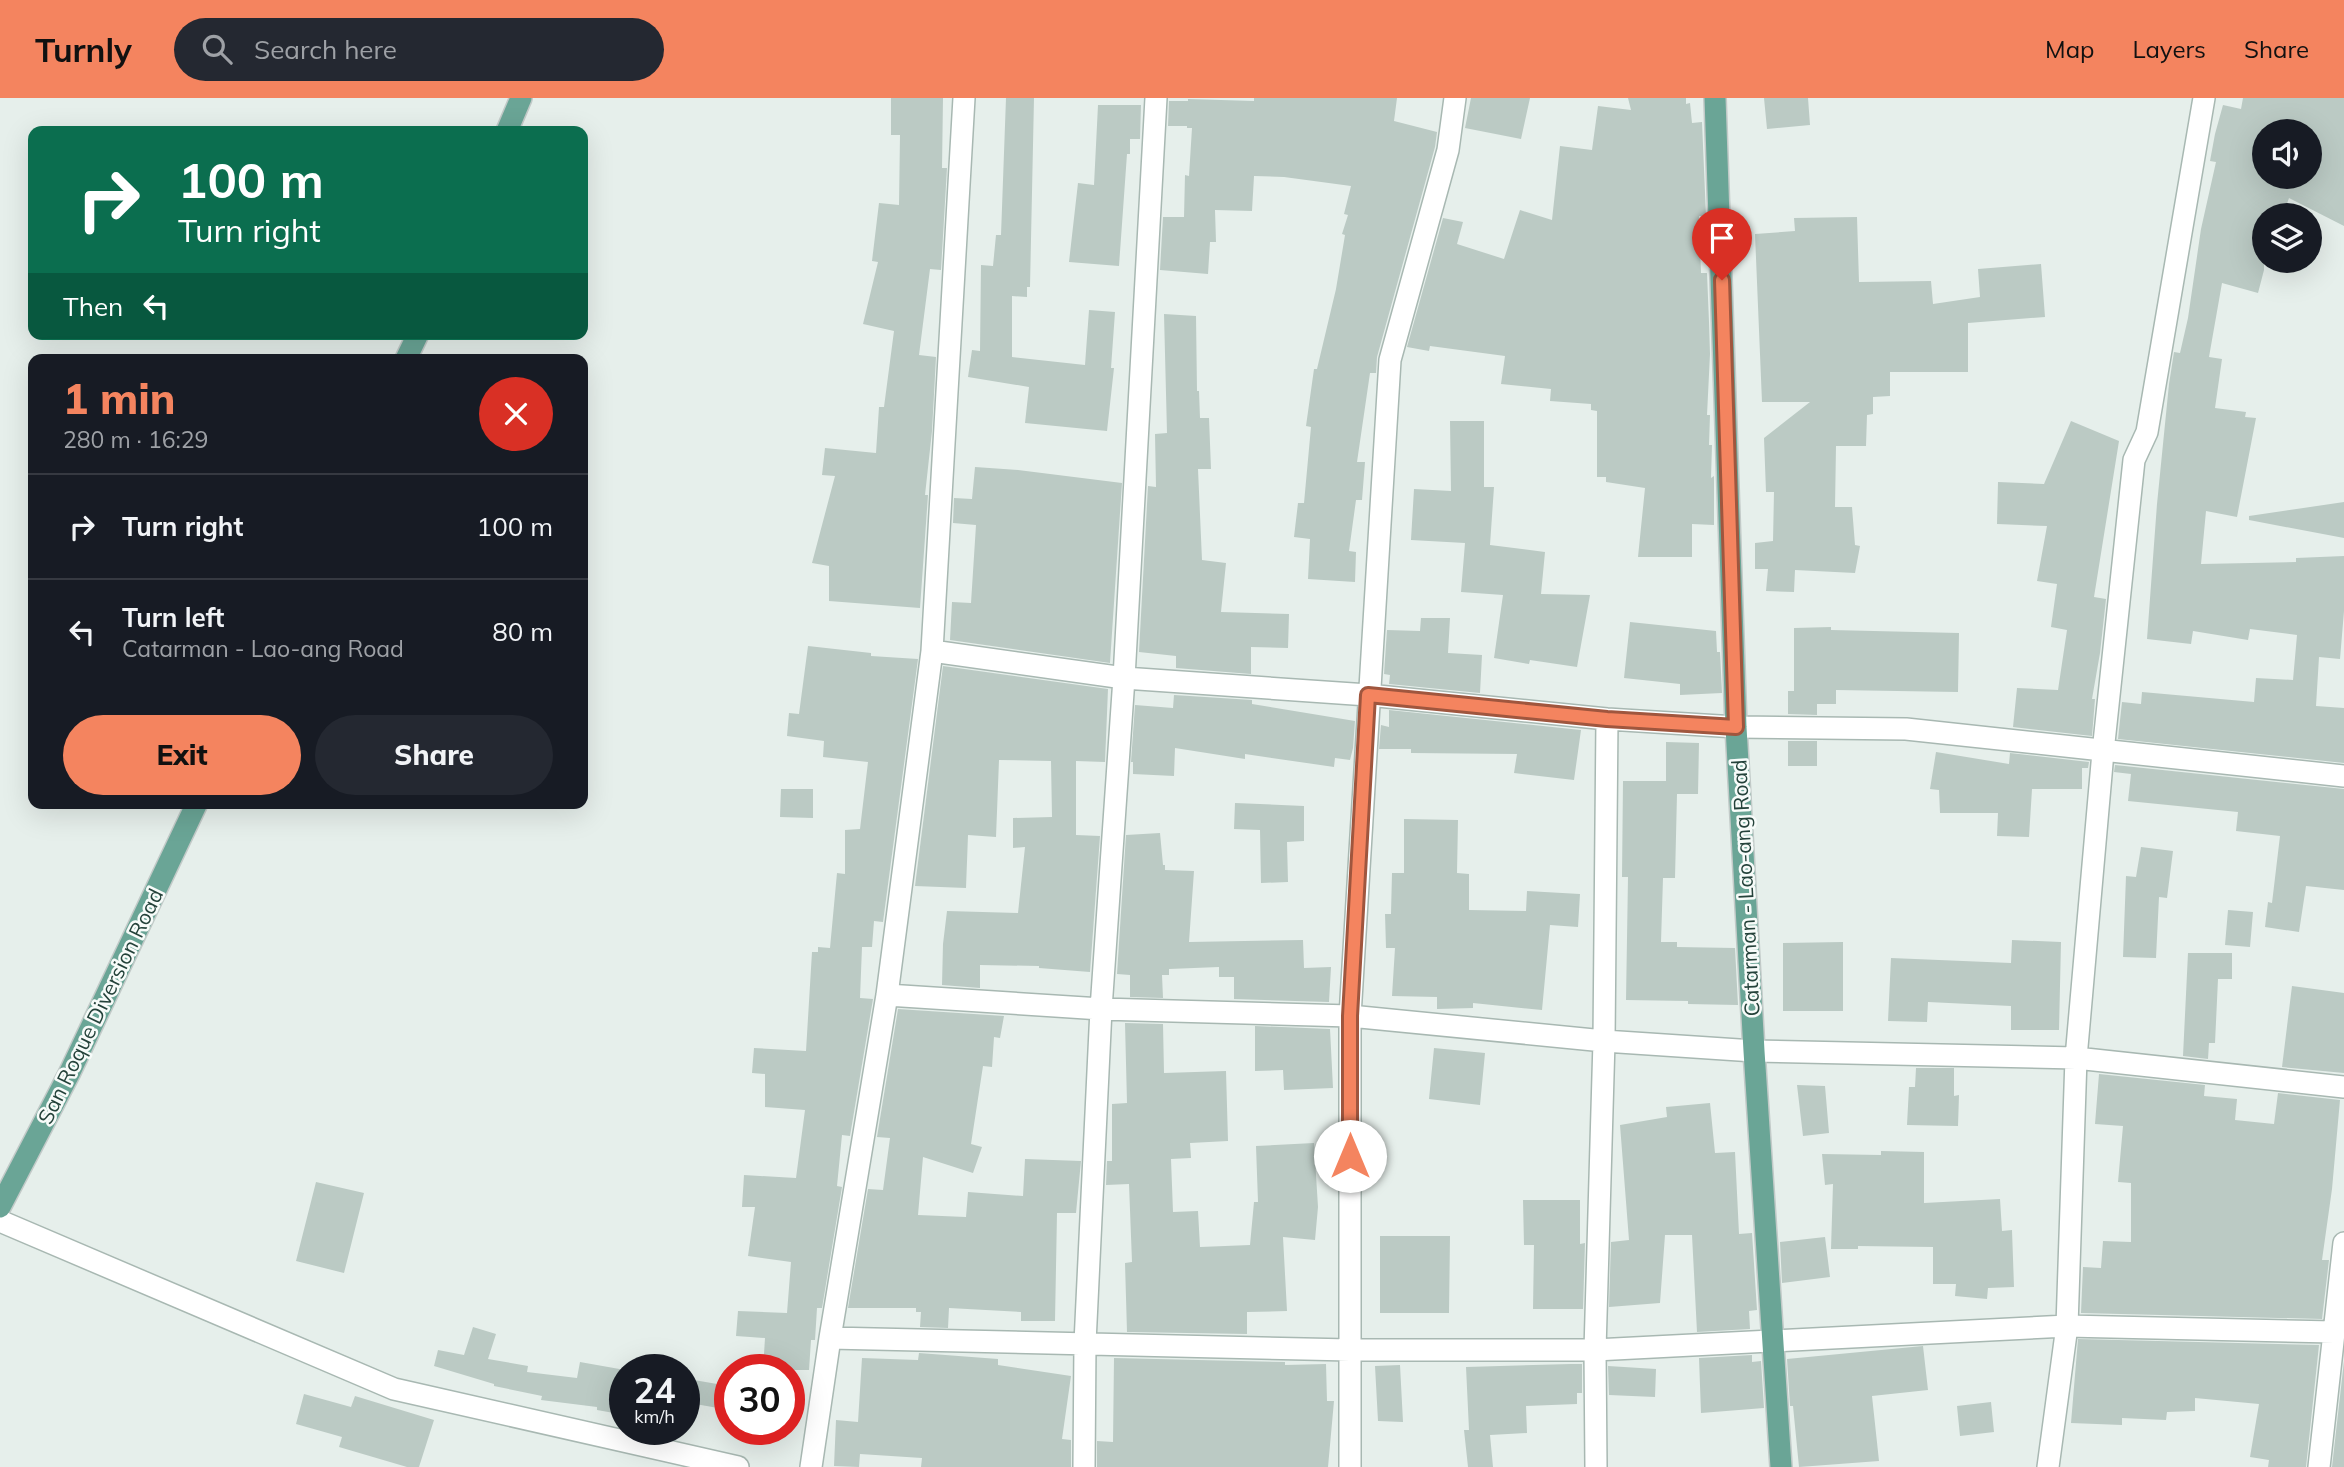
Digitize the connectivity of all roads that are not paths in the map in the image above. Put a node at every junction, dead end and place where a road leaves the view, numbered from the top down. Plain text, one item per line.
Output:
1 (521, 98) edge
2 (964, 98) edge
3 (1156, 98) edge
4 (1455, 98) edge
5 (1715, 98) edge
6 (2204, 98) edge
7 (509, 126) edge
8 (932, 650) junction
9 (1124, 678) junction
10 (1368, 695) junction
11 (1607, 719) junction
12 (1736, 727) junction
13 (2103, 752) junction
14 (2344, 776) edge
15 (195, 809) edge
16 (887, 995) junction
17 (1101, 1009) junction
18 (1350, 1016) junction
19 (1604, 1041) junction
20 (1754, 1051) junction
21 (2076, 1058) junction
22 (2344, 1087) edge
23 (0, 1207) edge
24 (0, 1221) edge
25 (2344, 1243) edge
26 (2067, 1326) junction
27 (2334, 1332) junction
28 (830, 1338) junction
29 (1772, 1340) junction
30 (1085, 1343) junction
31 (1350, 1350) junction
32 (1595, 1350) junction
33 (738, 1467) edge
34 (811, 1467) edge
35 (1084, 1467) edge
36 (1350, 1467) edge
37 (1596, 1467) edge
38 (1781, 1467) edge
39 (2048, 1467) edge
40 (2319, 1467) edge

1 - 7 main road
2 - 8 street
3 - 9 street
4 - 10 street
5 - 12 main road, Catarman - Lao-ang Road
6 - 13 street
8 - 9 street
8 - 16 street
9 - 10 street
9 - 17 street
10 - 11 street
10 - 18 street
11 - 12 street
11 - 19 street
12 - 13 street
12 - 20 main road, Catarman - Lao-ang Road
13 - 14 street
13 - 21 street
15 - 23 main road, San Roque Diversion Road
16 - 17 street
16 - 28 street
17 - 18 street
17 - 30 street
18 - 19 street
18 - 31 street
19 - 20 street
19 - 32 street
20 - 21 street
20 - 29 main road, Catarman - Lao-ang Road
21 - 22 street
21 - 26 street
24 - 33 street
25 - 27 street
26 - 27 street
26 - 29 street
26 - 39 street
27 - 40 street
28 - 30 street
28 - 34 street
29 - 32 street
29 - 38 main road, Catarman - Lao-ang Road
30 - 31 street
30 - 35 street
31 - 32 street
31 - 36 street
32 - 37 street

